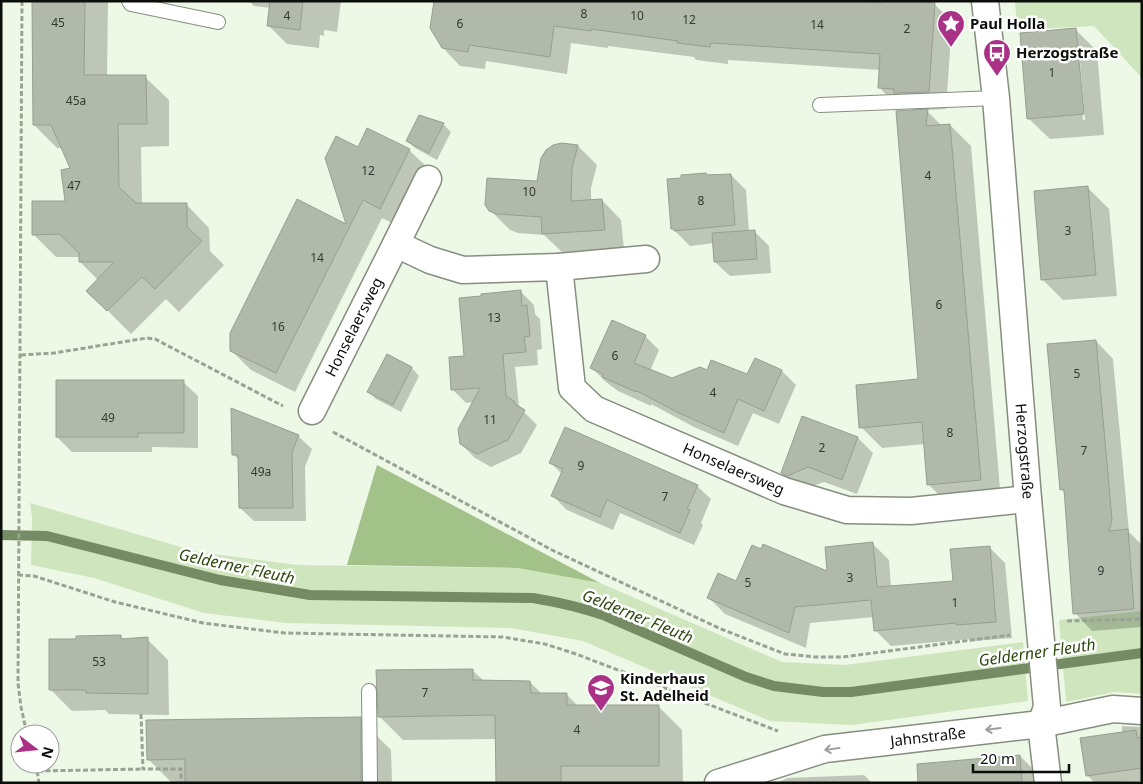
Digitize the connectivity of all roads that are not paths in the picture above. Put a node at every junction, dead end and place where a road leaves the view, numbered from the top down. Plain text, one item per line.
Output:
1 (129, 1) edge
2 (985, 1) edge
3 (218, 22) dead end
4 (996, 98) junction
5 (820, 105) dead end
6 (428, 179) dead end
7 (396, 244) junction
8 (646, 259) dead end
9 (559, 267) junction
10 (309, 416) road end
11 (1028, 499) junction
12 (369, 692) dead end
13 (1142, 711) edge
14 (1044, 715) junction
15 (370, 783) edge
16 (718, 783) edge
17 (1048, 783) edge

1 - 3 lane
2 - 4 street, Herzogstraße
4 - 5 lane
4 - 11 street, Herzogstraße
6 - 7 street, Honselaersweg
7 - 9 street
7 - 10 street, Honselaersweg
8 - 9 street
9 - 11 street, Honselaersweg
11 - 14 street, Herzogstraße
12 - 15 lane
13 - 14 street, Jahnstraße
14 -> 16 street, Jahnstraße
14 - 17 street, Herzogstraße

